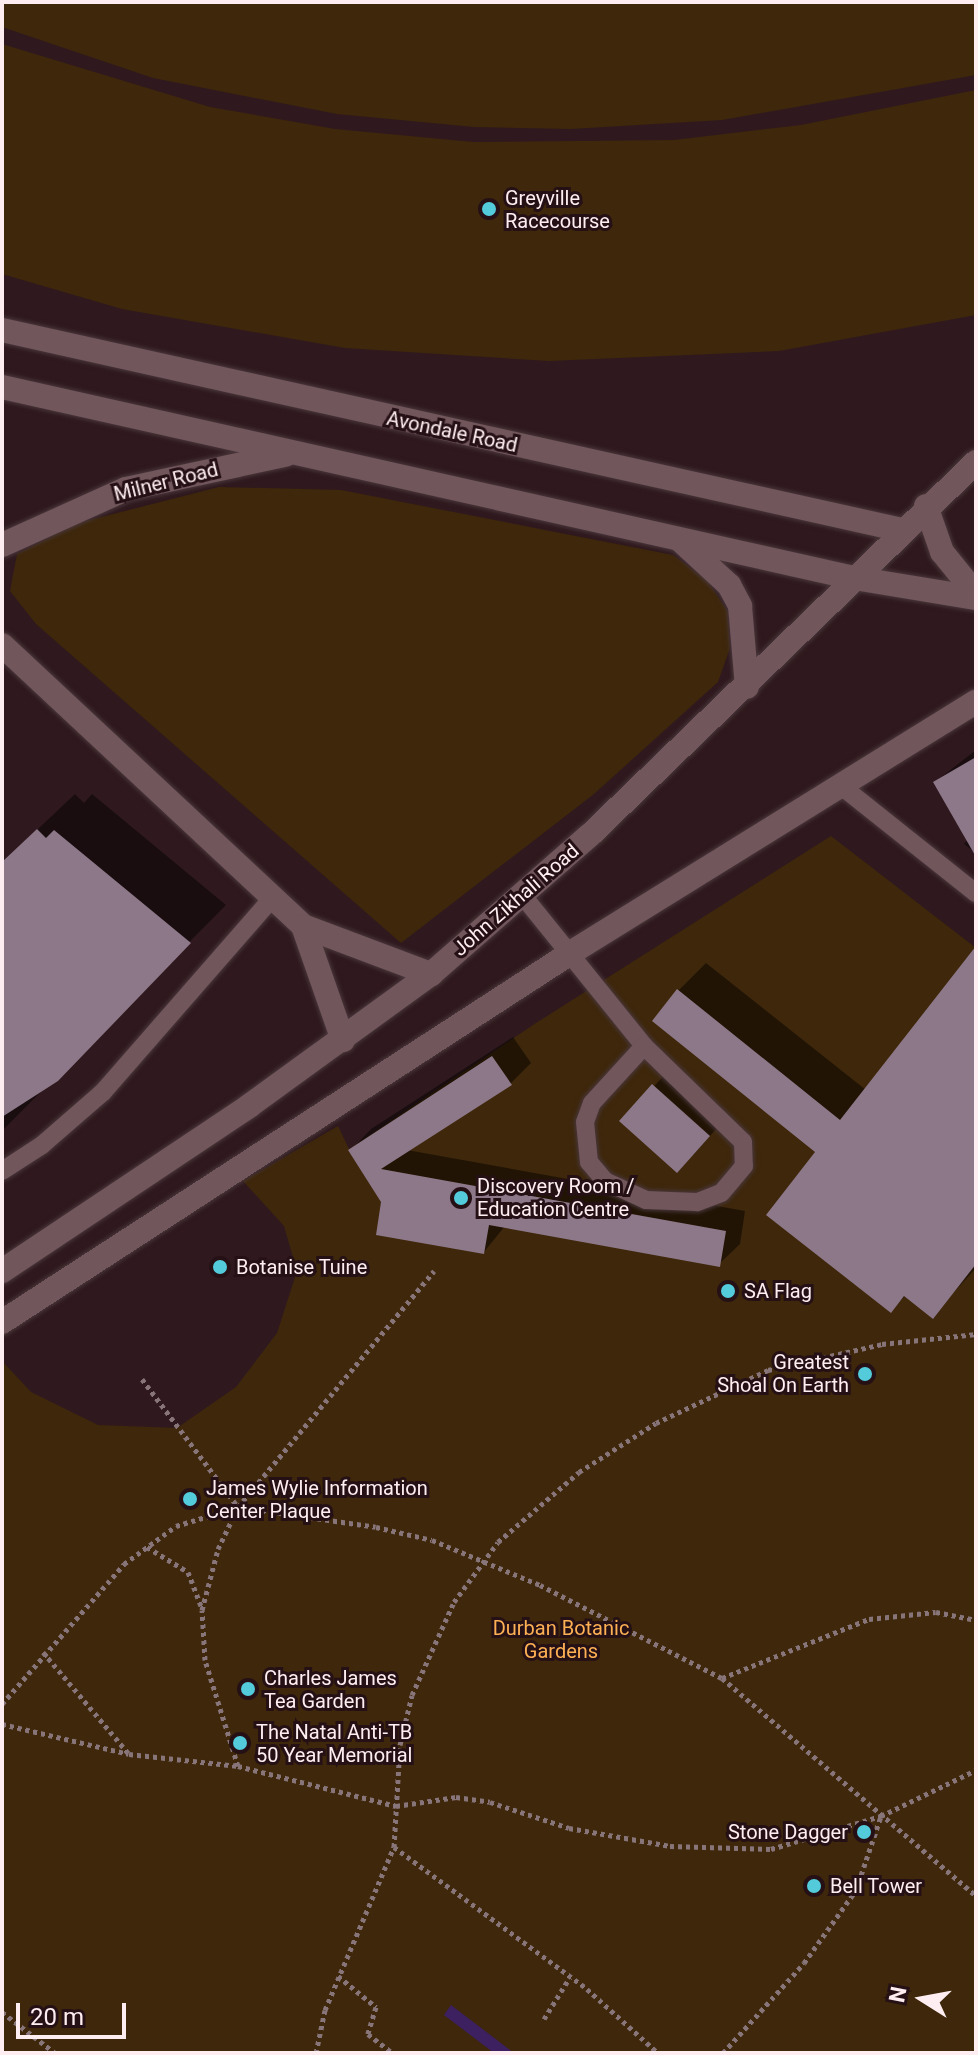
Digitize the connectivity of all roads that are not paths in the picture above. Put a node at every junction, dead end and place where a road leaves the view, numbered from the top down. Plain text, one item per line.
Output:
1 (2, 330) edge
2 (2, 387) edge
3 (291, 453) junction
4 (976, 462) edge
5 (926, 506) junction
6 (902, 530) junction
7 (680, 540) junction
8 (2, 545) edge
9 (854, 578) junction
10 (976, 596) edge
11 (2, 645) edge
12 (747, 687) junction
13 (976, 702) edge
14 (840, 785) junction
15 (976, 893) edge
16 (523, 896) junction
17 (273, 897) junction
18 (303, 926) junction
19 (569, 954) junction
20 (431, 974) junction
21 (343, 1040) junction
22 (644, 1046) junction
23 (2, 1171) edge
24 (2, 1271) edge
25 (2, 1322) edge

1 - 6 main road, Avondale Road
2 - 3 main road
3 - 7 main road
3 - 8 main road, Milner Road
4 - 5 main road, John Zikhali Road
5 - 6 main road, John Zikhali Road
5 - 10 main road
6 - 9 main road, John Zikhali Road
7 - 9 main road
7 - 12 main road
9 - 10 main road
9 - 12 main road, John Zikhali Road
11 - 17 main road
12 - 16 main road, John Zikhali Road
13 - 14 main road
14 - 15 lane
14 - 19 main road
16 - 19 lane
16 - 20 main road, John Zikhali Road
17 - 18 main road
17 - 23 lane
18 - 20 main road
18 - 21 main road
19 - 22 lane
19 - 25 main road
20 - 21 main road, John Zikhali Road
21 - 24 main road, John Zikhali Road
22 - 22 lane

